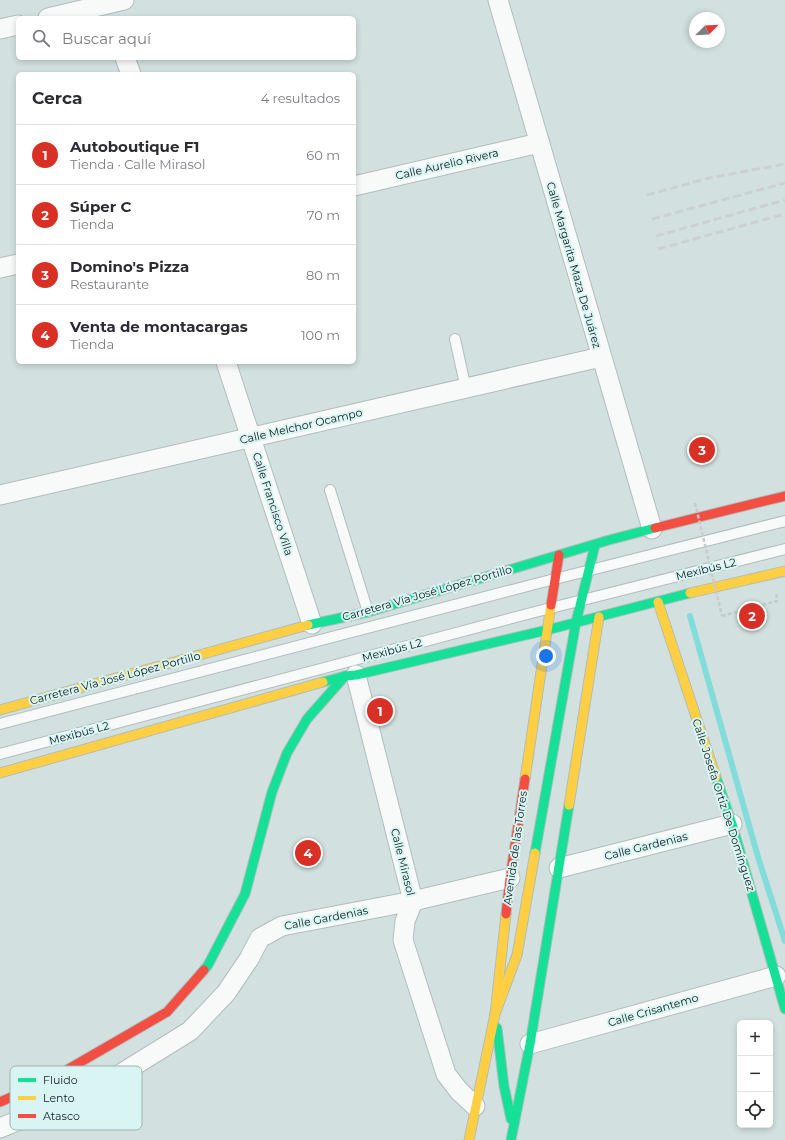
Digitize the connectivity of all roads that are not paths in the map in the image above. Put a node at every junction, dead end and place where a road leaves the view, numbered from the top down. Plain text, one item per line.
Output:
1 (498, 0) edge
2 (112, 6) edge
3 (59, 16) edge
4 (16, 25) edge
5 (0, 29) edge
6 (126, 60) edge
7 (130, 72) edge
8 (539, 142) junction
9 (356, 186) edge
10 (16, 264) edge
11 (0, 268) edge
12 (455, 339) dead end
13 (601, 357) junction
14 (227, 364) edge
15 (466, 389) junction
16 (251, 437) junction
17 (330, 490) dead end
18 (0, 495) edge
19 (785, 496) edge
20 (785, 522) edge
21 (652, 529) junction
22 (595, 545) junction
23 (785, 549) edge
24 (559, 555) junction
25 (588, 570) junction
26 (785, 571) edge
27 (555, 579) junction
28 (581, 600) junction
29 (658, 602) junction
30 (550, 608) junction
31 (368, 612) junction
32 (599, 617) junction
33 (576, 622) junction
34 (312, 624) junction
35 (547, 630) junction
36 (350, 675) junction
37 (0, 710) edge
38 (0, 724) edge
39 (0, 754) edge
40 (0, 773) edge
41 (732, 824) junction
42 (559, 868) junction
43 (510, 878) junction
44 (413, 901) junction
45 (776, 976) junction
46 (785, 1009) edge
47 (495, 1014) junction
48 (530, 1044) junction
49 (74, 1066) edge
50 (133, 1066) edge
51 (10, 1098) edge
52 (0, 1102) edge
53 (475, 1106) junction
54 (10, 1124) edge
55 (0, 1128) edge
56 (513, 1130) junction
57 (469, 1140) edge
58 (511, 1140) edge

1 - 8 street, Calle Margarita Maza De Juárez
2 - 3 street
4 - 5 street
6 - 7 street
8 - 9 street, Calle Aurelio Rivera
8 - 13 street, Calle Margarita Maza De Juárez
10 - 11 street
12 - 15 lane
13 - 15 street, Calle Melchor Ocampo
13 - 21 street, Calle Margarita Maza De Juárez
14 - 16 street, Calle Francisco Villa
15 - 16 street, Calle Melchor Ocampo
16 - 18 street, Calle Melchor Ocampo
16 - 34 street, Calle Francisco Villa
17 - 31 lane
19 - 21 main road, Carretera Vía José López Portillo
20 - 25 lane
21 - 22 main road, Carretera Vía José López Portillo
22 - 24 main road, Carretera Vía José López Portillo
22 - 25 main road
23 - 28 lane, Mexibús L2
24 - 27 main road, Avenida de las Torres
24 - 31 main road, Carretera Vía José López Portillo
25 - 27 lane
25 - 28 main road
26 - 29 main road
27 - 30 main road, Avenida de las Torres
27 - 38 lane
28 - 30 lane, Mexibús L2
28 - 33 main road
29 - 32 main road
29 - 41 main road, Calle Josefa Ortiz De Domínguez
30 - 35 main road, Avenida de las Torres
30 - 39 lane, Mexibús L2
31 - 34 main road, Carretera Vía José López Portillo
32 - 33 main road
32 - 42 main road
33 - 35 main road
33 - 47 main road
34 - 37 main road, Carretera Vía José López Portillo
35 - 36 main road
35 - 43 main road, Avenida de las Torres
36 - 40 main road
36 - 44 street, Calle Mirasol
36 - 49 main road
41 - 42 street, Calle Gardenias
41 - 45 main road, Calle Josefa Ortiz De Domínguez
42 - 48 main road
43 - 44 street, Calle Gardenias
43 - 47 main road, Avenida de las Torres
44 - 50 street, Calle Gardenias
44 - 53 street, Calle Mirasol
45 - 46 main road, Calle Josefa Ortiz De Domínguez
45 - 48 street, Calle Crisantemo
47 - 53 main road, Avenida de las Torres
47 - 56 main road
48 - 56 main road
51 - 52 main road
53 - 57 main road, Avenida de las Torres
54 - 55 street, Calle Gardenias
56 - 58 main road

